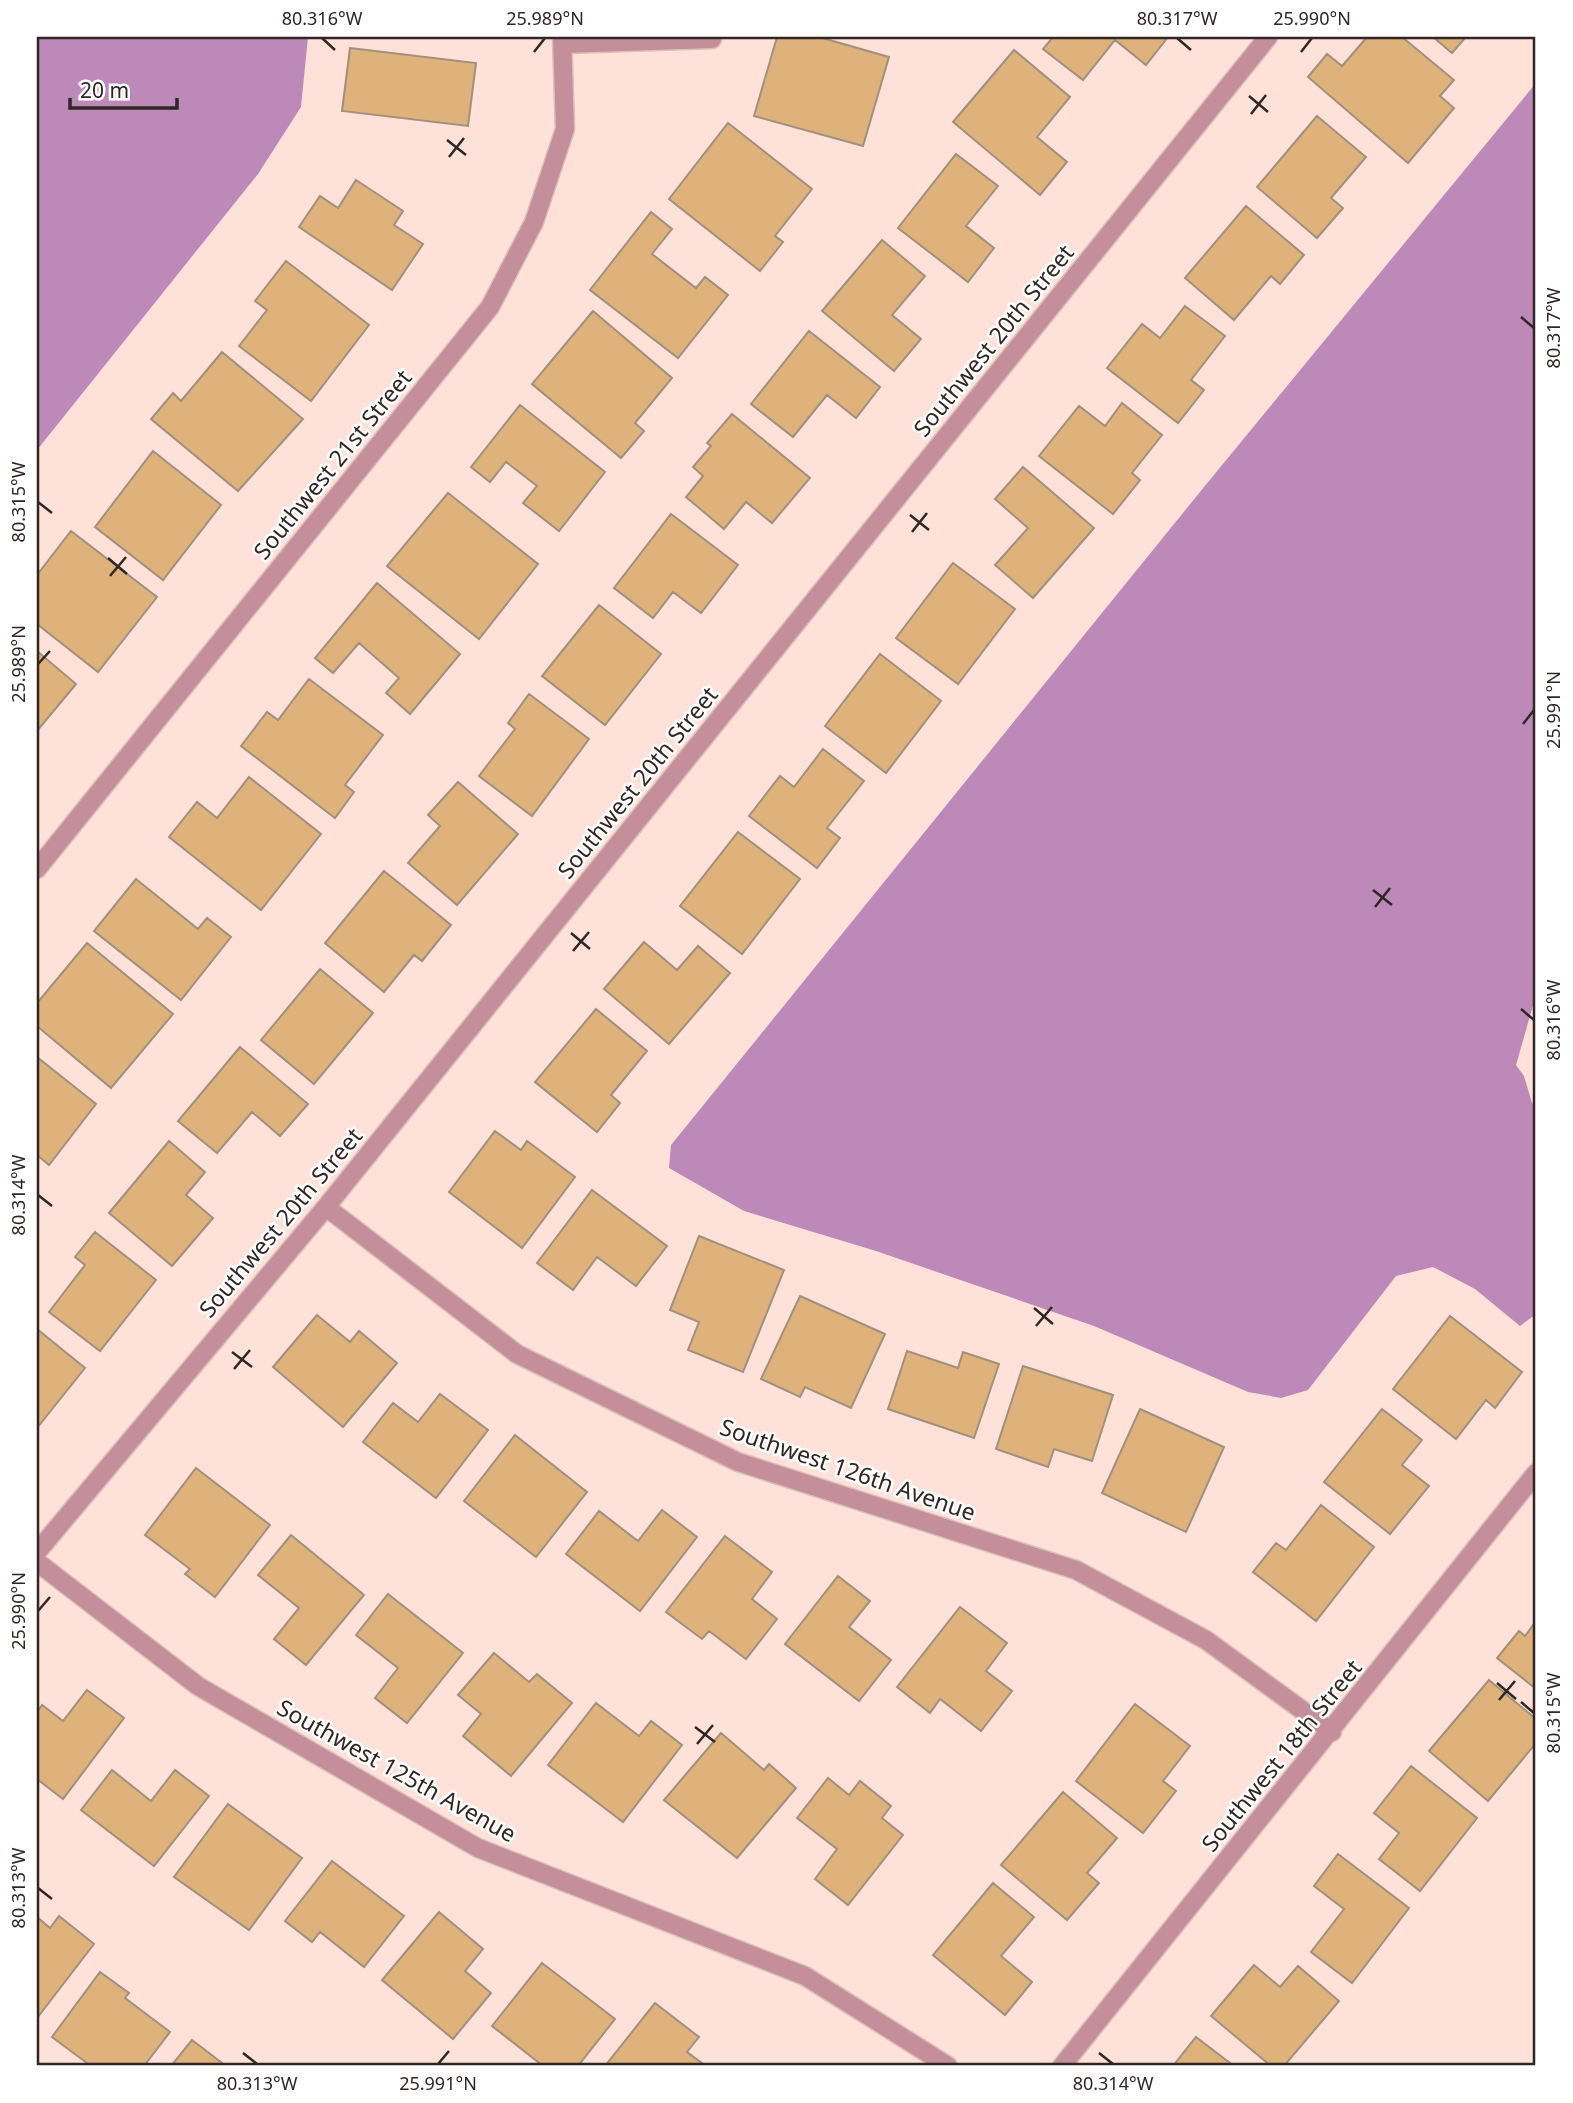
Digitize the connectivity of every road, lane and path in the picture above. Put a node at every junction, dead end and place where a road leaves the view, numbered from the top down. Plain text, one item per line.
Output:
1 (1268, 37) edge
2 (712, 39) dead end
3 (563, 40) edge
4 (37, 869) edge
5 (326, 1207) junction
6 (1536, 1473) edge
7 (37, 1552) edge
8 (37, 1562) edge
9 (1332, 1732) junction
10 (948, 2066) edge
11 (1062, 2066) edge

1 - 5 street, Southwest 20th Street
2 - 3 street
3 - 4 street, Southwest 21st Street
5 - 7 street, Southwest 20th Street
5 - 9 street, Southwest 126th Avenue
6 - 9 street, Southwest 18th Street
8 - 10 street, Southwest 125th Avenue
9 - 11 street, Southwest 18th Street

